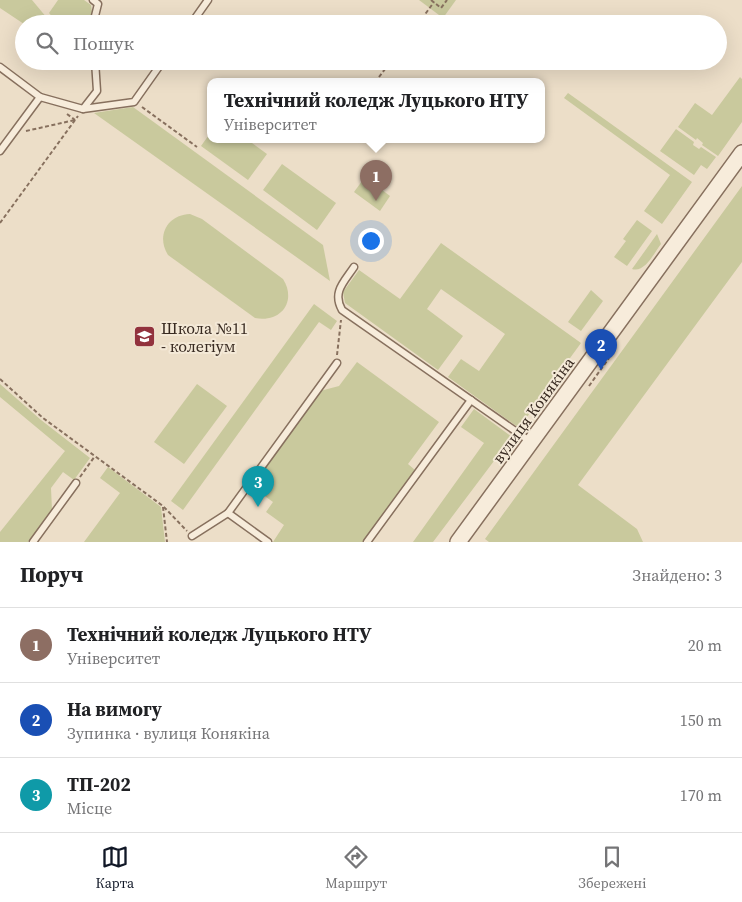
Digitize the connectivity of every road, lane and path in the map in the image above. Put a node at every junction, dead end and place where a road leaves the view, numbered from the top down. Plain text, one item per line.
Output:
1 (92, 0) edge
2 (208, 0) edge
3 (448, 0) edge
4 (432, 1) edge
5 (95, 15) edge
6 (197, 15) edge
7 (423, 15) edge
8 (0, 67) edge
9 (96, 70) edge
10 (157, 70) edge
11 (384, 70) edge
12 (379, 77) dead end
13 (40, 97) junction
14 (134, 102) junction
15 (83, 108) junction
16 (75, 120) junction
17 (11, 135) junction
18 (197, 147) dead end
19 (0, 151) edge
20 (742, 153) edge
21 (0, 224) edge
22 (354, 267) dead end
23 (342, 310) junction
24 (337, 362) joint
25 (0, 379) edge
26 (471, 400) junction
27 (531, 442) junction
28 (96, 456) junction
29 (76, 483) joint
30 (163, 506) junction
31 (228, 513) junction
32 (192, 536) joint
33 (33, 542) edge
34 (167, 542) edge
35 (268, 542) edge
36 (367, 542) edge
37 (458, 542) edge

1 - 5 lane
2 - 6 lane
3 - 4 path
4 - 7 path
8 - 13 lane
9 - 15 lane
10 - 14 lane
11 - 12 path
13 - 15 lane
13 - 17 lane
14 - 15 lane
14 - 18 path
15 - 16 path
16 - 17 path
16 - 21 path
17 - 19 lane
20 - 27 street, вулиця Конякіна
22 - 23 lane
23 - 24 path
23 - 26 lane
24 - 31 lane
25 - 28 path
26 - 27 lane
26 - 36 lane
27 - 37 street, вулиця Конякіна
28 - 29 path
28 - 30 path
29 - 33 lane
30 - 32 path
30 - 34 path
31 - 32 lane
31 - 35 lane

